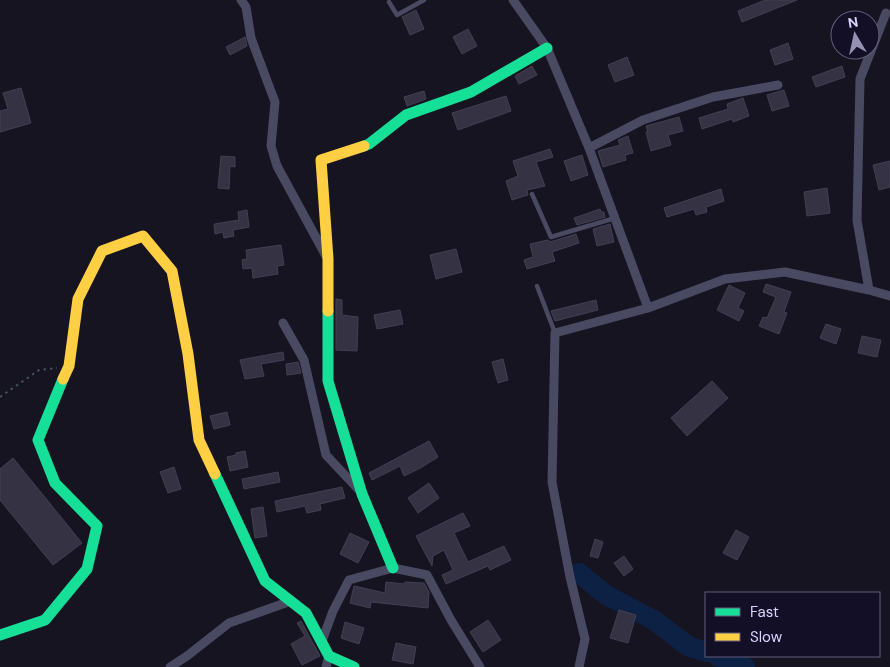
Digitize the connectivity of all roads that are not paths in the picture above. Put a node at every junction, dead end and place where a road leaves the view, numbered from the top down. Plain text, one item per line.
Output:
1 (241, 0) edge
2 (424, 0) edge
3 (513, 0) edge
4 (389, 2) dead end
5 (886, 12) dead end
6 (547, 48) junction
7 (778, 85) dead end
8 (589, 148) junction
9 (532, 194) dead end
10 (615, 218) junction
11 (328, 259) junction
12 (537, 286) dead end
13 (869, 290) junction
14 (890, 296) edge
15 (648, 308) junction
16 (283, 323) dead end
17 (555, 333) junction
18 (362, 494) junction
19 (393, 568) junction
20 (291, 601) junction
21 (0, 635) edge
22 (322, 641) junction
23 (327, 661) edge
24 (170, 667) edge
25 (354, 667) edge
26 (480, 667) edge
27 (579, 667) edge

1 - 11 street
2 - 4 lane
3 - 6 street
5 - 13 street
6 - 8 street
6 - 11 street
7 - 8 street
8 - 10 street
9 - 10 lane
10 - 15 street
11 - 18 street
12 - 17 lane
13 - 14 street
13 - 15 street
15 - 17 street
16 - 18 street
17 - 27 street
18 - 19 street
19 - 22 street
19 - 26 street
20 - 21 street
20 - 22 street
20 - 24 street
22 - 23 street
23 - 25 street

